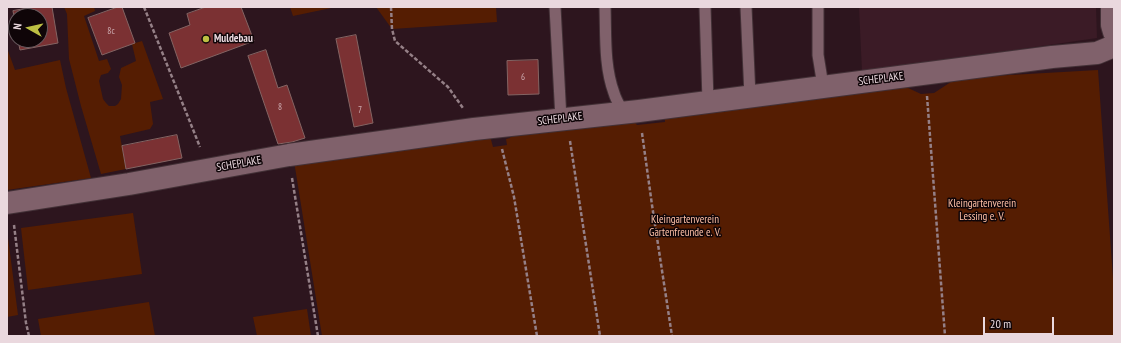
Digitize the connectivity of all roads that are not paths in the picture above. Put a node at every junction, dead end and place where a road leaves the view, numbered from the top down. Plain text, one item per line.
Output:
1 (555, 7) edge
2 (605, 7) edge
3 (705, 7) edge
4 (746, 7) edge
5 (818, 7) edge
6 (1112, 7) edge
7 (1114, 32) edge
8 (1114, 46) edge
9 (823, 86) junction
10 (750, 96) junction
11 (708, 101) junction
12 (631, 112) junction
13 (564, 119) junction
14 (9, 203) edge

1 - 13 lane
2 - 12 lane
3 - 11 lane
4 - 10 lane
5 - 9 lane
6 - 7 street
8 - 9 street, SCHEPLAKE
9 - 10 street, SCHEPLAKE
10 - 11 street, SCHEPLAKE
11 - 12 street, SCHEPLAKE
12 - 13 street, SCHEPLAKE
13 - 14 street, SCHEPLAKE

